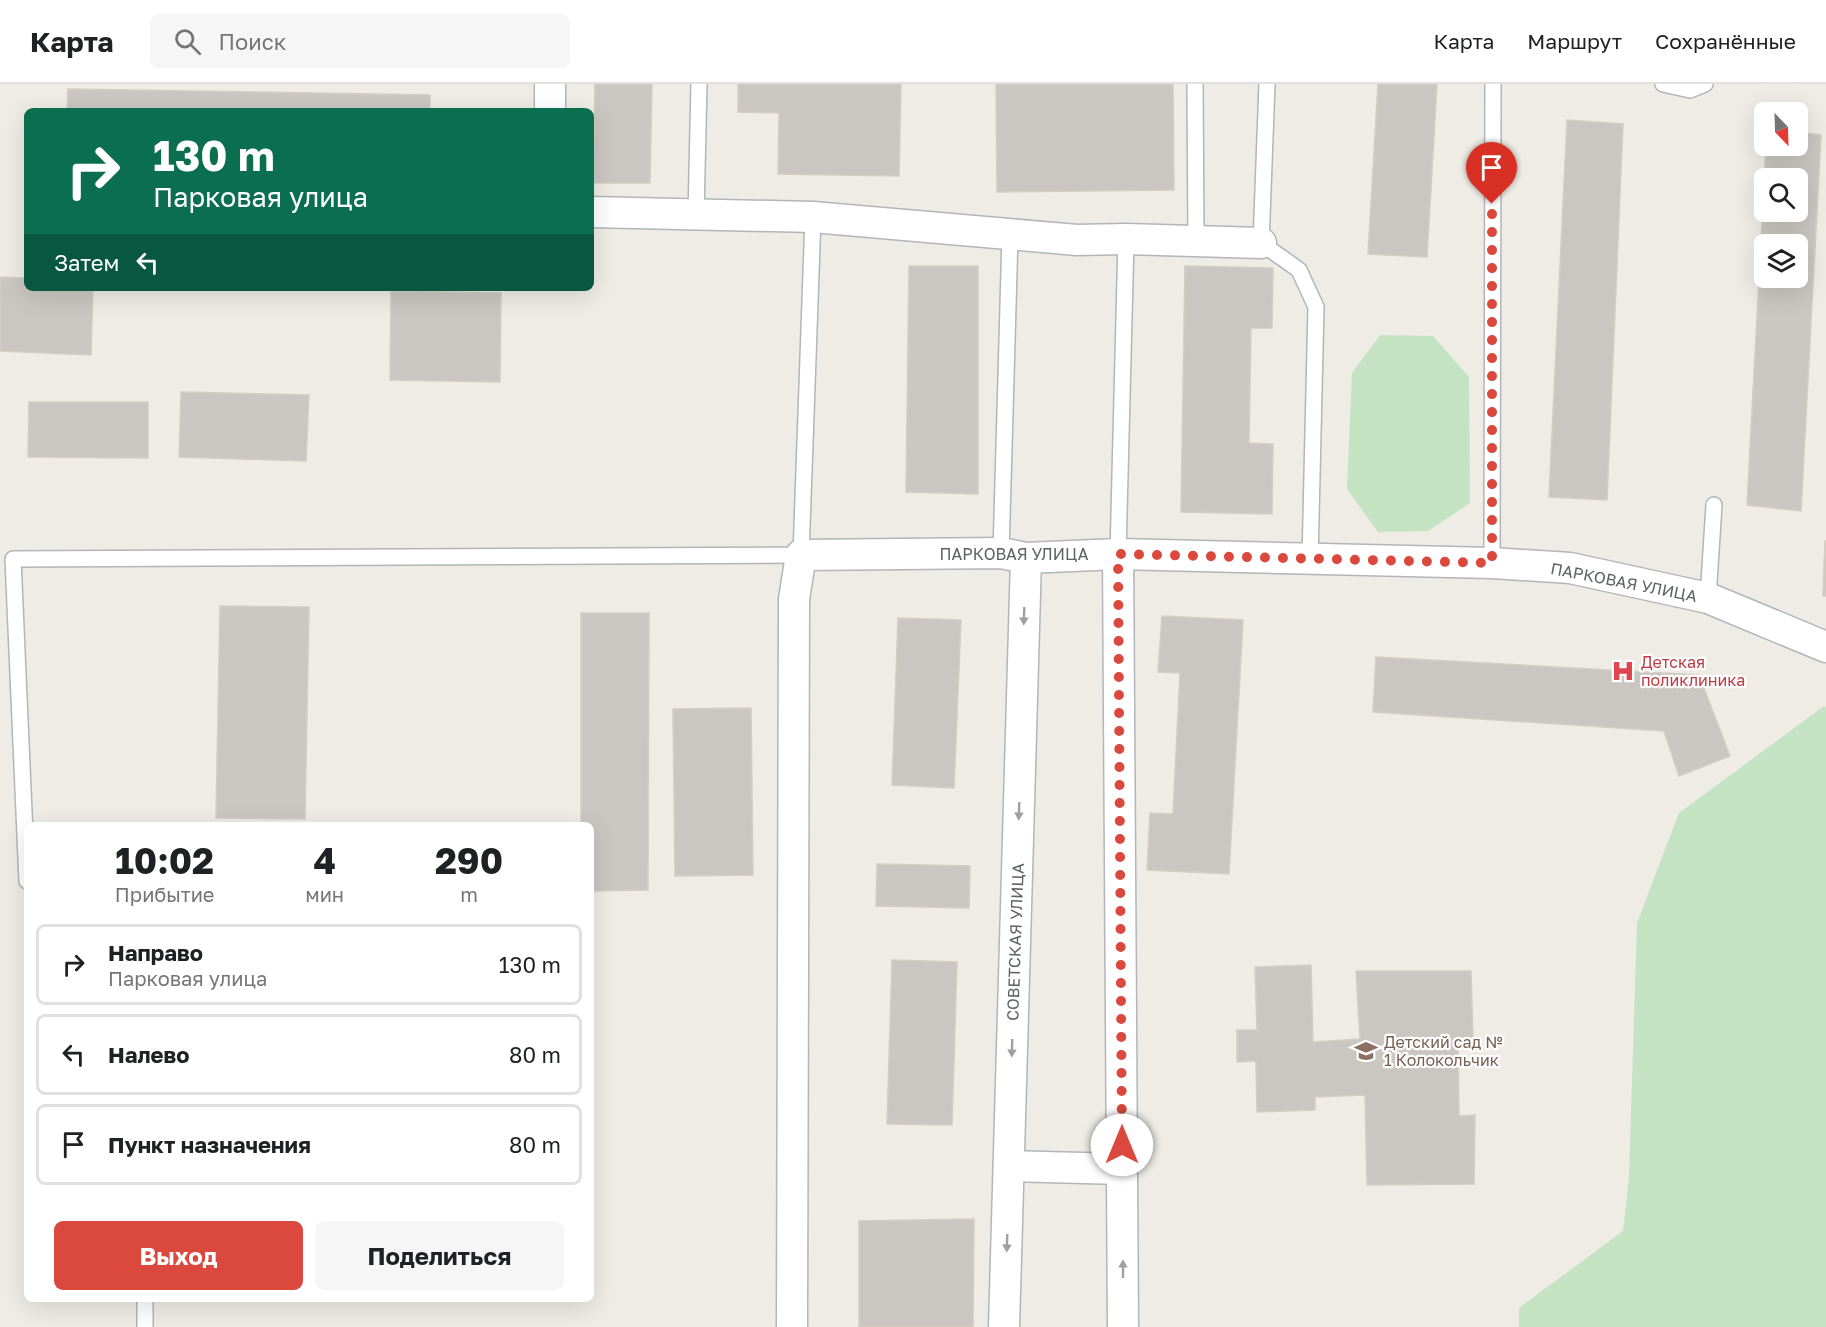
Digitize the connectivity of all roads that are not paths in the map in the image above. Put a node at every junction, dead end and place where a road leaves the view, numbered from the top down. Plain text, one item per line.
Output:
1 (550, 84) edge
2 (699, 84) edge
3 (1195, 84) edge
4 (1268, 84) edge
5 (1492, 84) edge
6 (1663, 84) edge
7 (1705, 84) edge
8 (550, 108) edge
9 (594, 212) edge
10 (696, 215) junction
11 (813, 217) junction
12 (1010, 235) junction
13 (1126, 239) junction
14 (1196, 241) junction
15 (1261, 243) junction
16 (1714, 505) dead end
17 (1118, 554) junction
18 (801, 555) junction
19 (1013, 555) junction
20 (1310, 559) junction
21 (1492, 563) junction
22 (1708, 598) junction
23 (1826, 647) edge
24 (24, 822) edge
25 (1009, 1166) junction
26 (1122, 1169) junction
27 (146, 1302) edge
28 (145, 1327) edge
29 (792, 1327) edge
30 (1004, 1327) edge
31 (1123, 1327) edge

1 - 8 street
2 - 10 lane
3 - 14 lane
4 - 15 lane
5 - 21 lane
6 - 7 lane
9 - 10 street
10 - 11 street
11 - 12 street
11 - 18 lane
12 - 13 street
12 - 19 lane
13 - 14 street
13 - 17 lane
14 - 15 street
15 - 20 lane
16 - 22 lane
17 - 19 street, ПАРКОВАЯ УЛИЦА
17 - 20 street, ПАРКОВАЯ УЛИЦА
17 - 26 street
18 - 19 street, ПАРКОВАЯ УЛИЦА
18 - 24 lane
18 - 29 street
19 -> 25 street, СОВЕТСКАЯ УЛИЦА
20 - 21 street, ПАРКОВАЯ УЛИЦА
21 - 22 street, ПАРКОВАЯ УЛИЦА
22 - 23 street, ПАРКОВАЯ УЛИЦА
25 - 26 street
25 -> 30 street, СОВЕТСКАЯ УЛИЦА
31 -> 26 street
27 - 28 lane

